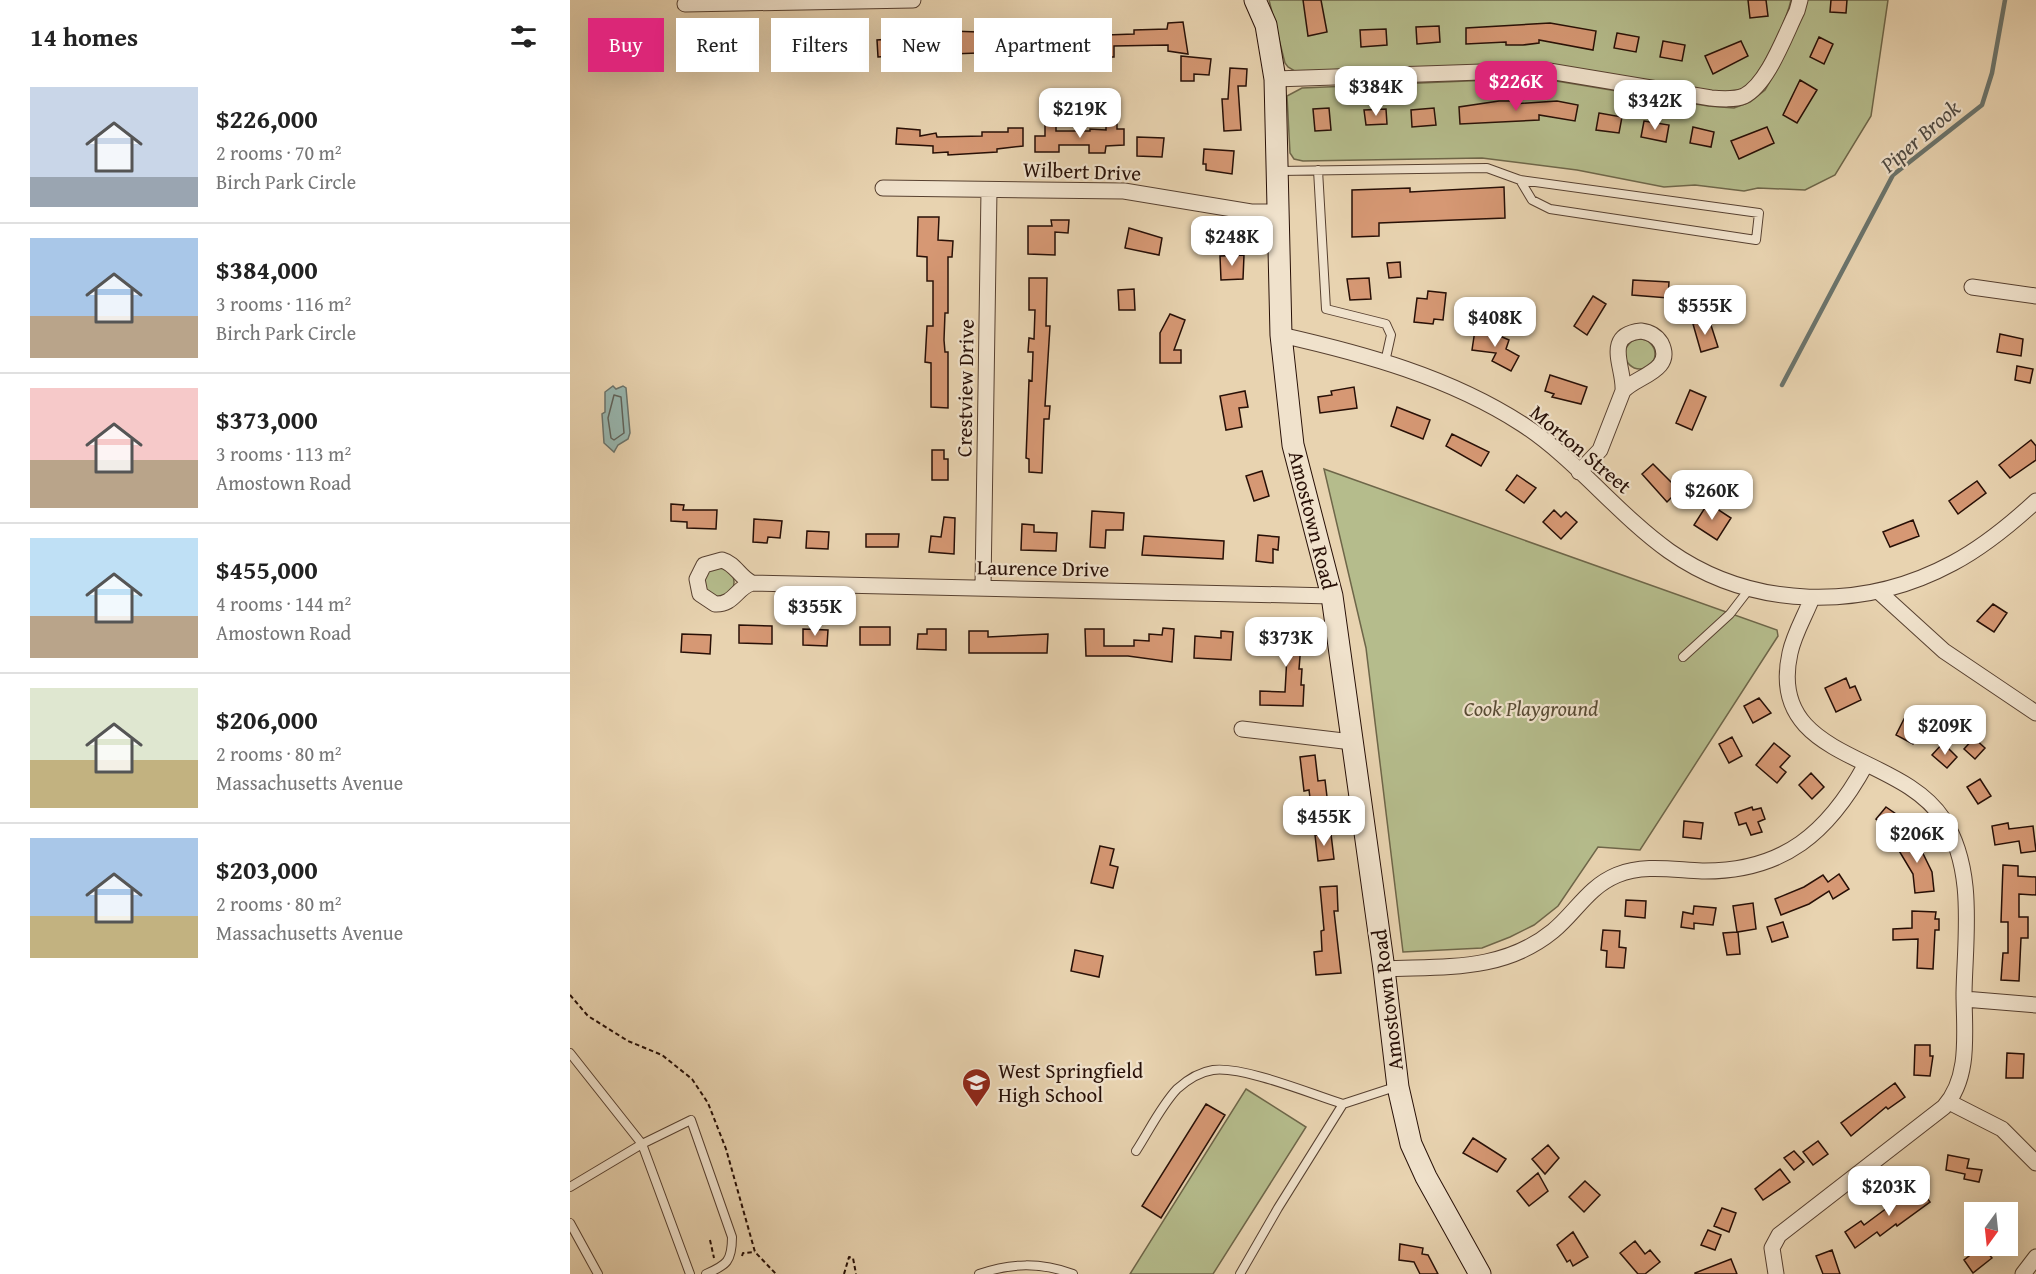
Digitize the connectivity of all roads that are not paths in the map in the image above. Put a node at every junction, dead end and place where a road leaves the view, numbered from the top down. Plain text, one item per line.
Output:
1 (913, 0) edge
2 (1255, 0) edge
3 (1800, 0) edge
4 (685, 4) dead end
5 (1275, 79) junction
6 (1318, 170) junction
7 (1278, 171) junction
8 (1520, 180) junction
9 (883, 188) dead end
10 (989, 190) junction
11 (1279, 212) junction
12 (1972, 287) dead end
13 (2036, 296) edge
14 (1281, 335) junction
15 (1385, 362) junction
16 (1623, 391) dead end
17 (1579, 472) junction
18 (2036, 501) edge
19 (752, 583) dead end
20 (982, 587) junction
21 (1750, 588) junction
22 (1878, 591) junction
23 (1332, 596) junction
24 (1812, 598) junction
25 (1683, 657) dead end
26 (2036, 713) edge
27 (1242, 729) dead end
28 (1352, 742) junction
29 (1866, 764) junction
30 (1384, 969) junction
31 (1964, 999) junction
32 (2036, 1005) edge
33 (570, 1053) edge
34 (1398, 1087) junction
35 (1949, 1102) junction
36 (1343, 1104) junction
37 (642, 1144) junction
38 (1136, 1150) dead end
39 (2036, 1163) edge
40 (570, 1187) edge
41 (570, 1223) edge
42 (2036, 1257) edge
43 (597, 1274) edge
44 (690, 1274) edge
45 (706, 1274) edge
46 (979, 1274) edge
47 (1073, 1274) edge
48 (1240, 1274) edge
49 (1480, 1274) edge
50 (1776, 1274) edge
51 (2023, 1274) edge

1 - 4 street
2 - 5 street, Amostown Road
3 - 5 street
5 - 7 street, Amostown Road
6 - 7 lane
6 - 8 lane
6 - 15 lane
7 - 11 street, Amostown Road
8 - 8 lane
9 - 10 street, Wilbert Drive
10 - 11 street, Wilbert Drive
10 - 20 street, Crestview Drive
11 - 14 street, Amostown Road
12 - 13 street
14 - 15 street, Morton Street
14 - 23 street, Amostown Road
15 - 17 street, Morton Street
16 - 17 street
17 - 21 street, Morton Street
18 - 22 street, Morton Street
19 - 20 street, Laurence Drive
20 - 23 street, Laurence Drive
21 - 24 street, Morton Street
21 - 25 lane
22 - 24 street, Morton Street
22 - 26 street
23 - 28 street, Amostown Road
24 - 29 street
27 - 28 street
28 - 30 street, Amostown Road
29 - 30 street
29 - 31 street
30 - 34 street, Amostown Road
31 - 32 street
31 - 35 street
33 - 37 lane
34 - 36 lane
34 - 49 street, Amostown Road
35 - 39 street
35 - 50 street
36 - 38 lane
36 - 48 lane
37 - 40 lane
37 - 44 lane
37 - 45 lane
41 - 43 lane
42 - 51 street
46 - 47 lane

